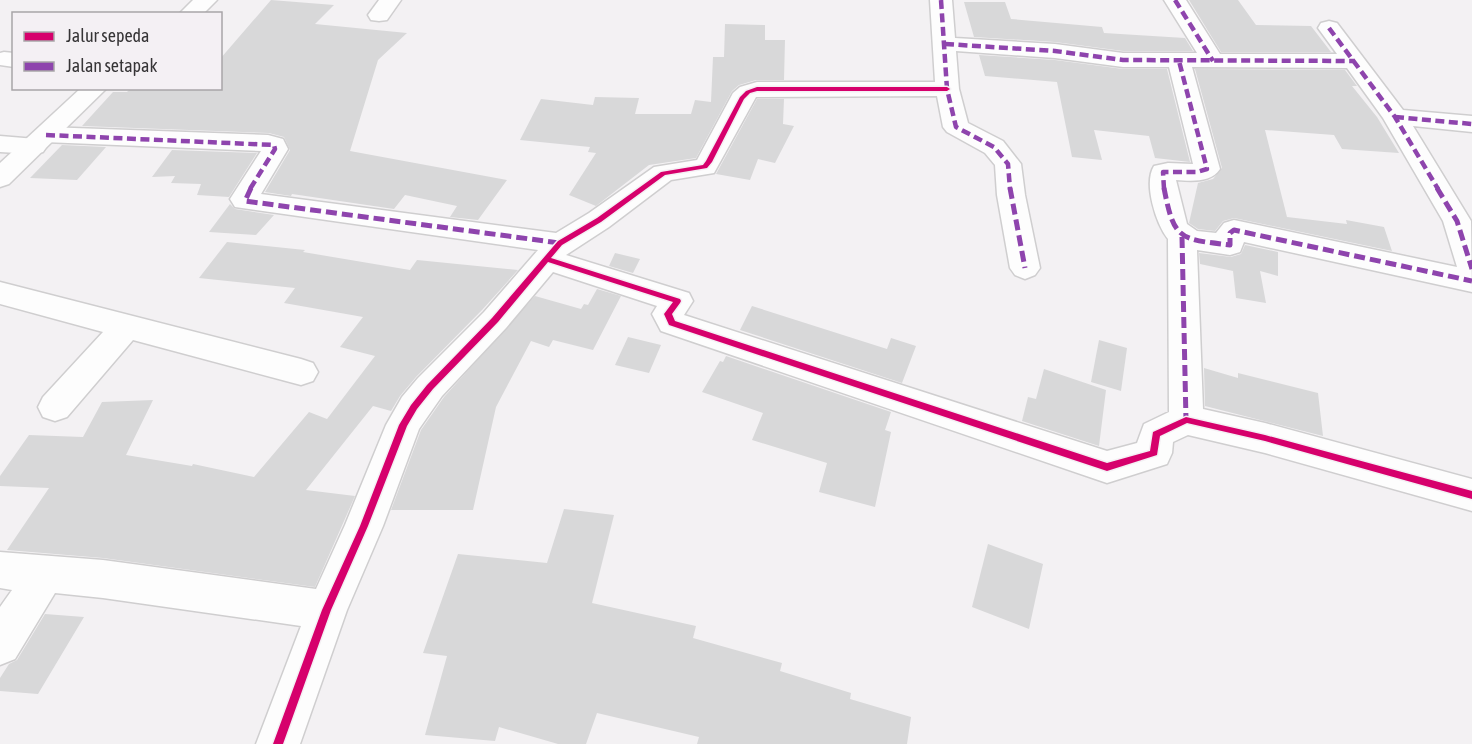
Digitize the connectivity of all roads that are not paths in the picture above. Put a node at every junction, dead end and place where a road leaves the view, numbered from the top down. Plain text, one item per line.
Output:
1 (206, 0) edge
2 (941, 0) edge
3 (1175, 0) edge
4 (191, 12) edge
5 (1329, 28) dead end
6 (945, 44) junction
7 (1179, 61) junction
8 (1213, 61) junction
9 (1355, 61) junction
10 (947, 89) junction
11 (93, 90) edge
12 (1395, 117) junction
13 (1472, 124) edge
14 (16, 155) edge
15 (1182, 237) junction
16 (554, 251) junction
17 (1025, 268) dead end
18 (1472, 269) edge
19 (1472, 281) edge
20 (4, 299) edge
21 (127, 326) junction
22 (301, 372) dead end
23 (55, 406) dead end
24 (1186, 420) junction
25 (1472, 495) edge
26 (0, 570) edge
27 (44, 575) junction
28 (327, 610) junction
29 (0, 644) edge
30 (278, 744) edge

1 - 4 street
2 - 6 street
3 - 8 street
5 - 9 street
6 - 7 street
6 - 10 street
7 - 8 street
7 - 15 street
8 - 9 street
9 - 12 street
10 - 16 street
10 - 17 street
11 - 14 street
12 - 13 street
12 - 18 street
14 - 16 street
15 - 19 street
15 - 24 street
16 - 24 street
16 - 28 street
20 - 21 street
21 - 22 street
21 - 23 street
24 - 25 street
26 - 27 street
27 - 28 street
27 - 29 street
28 - 30 street

